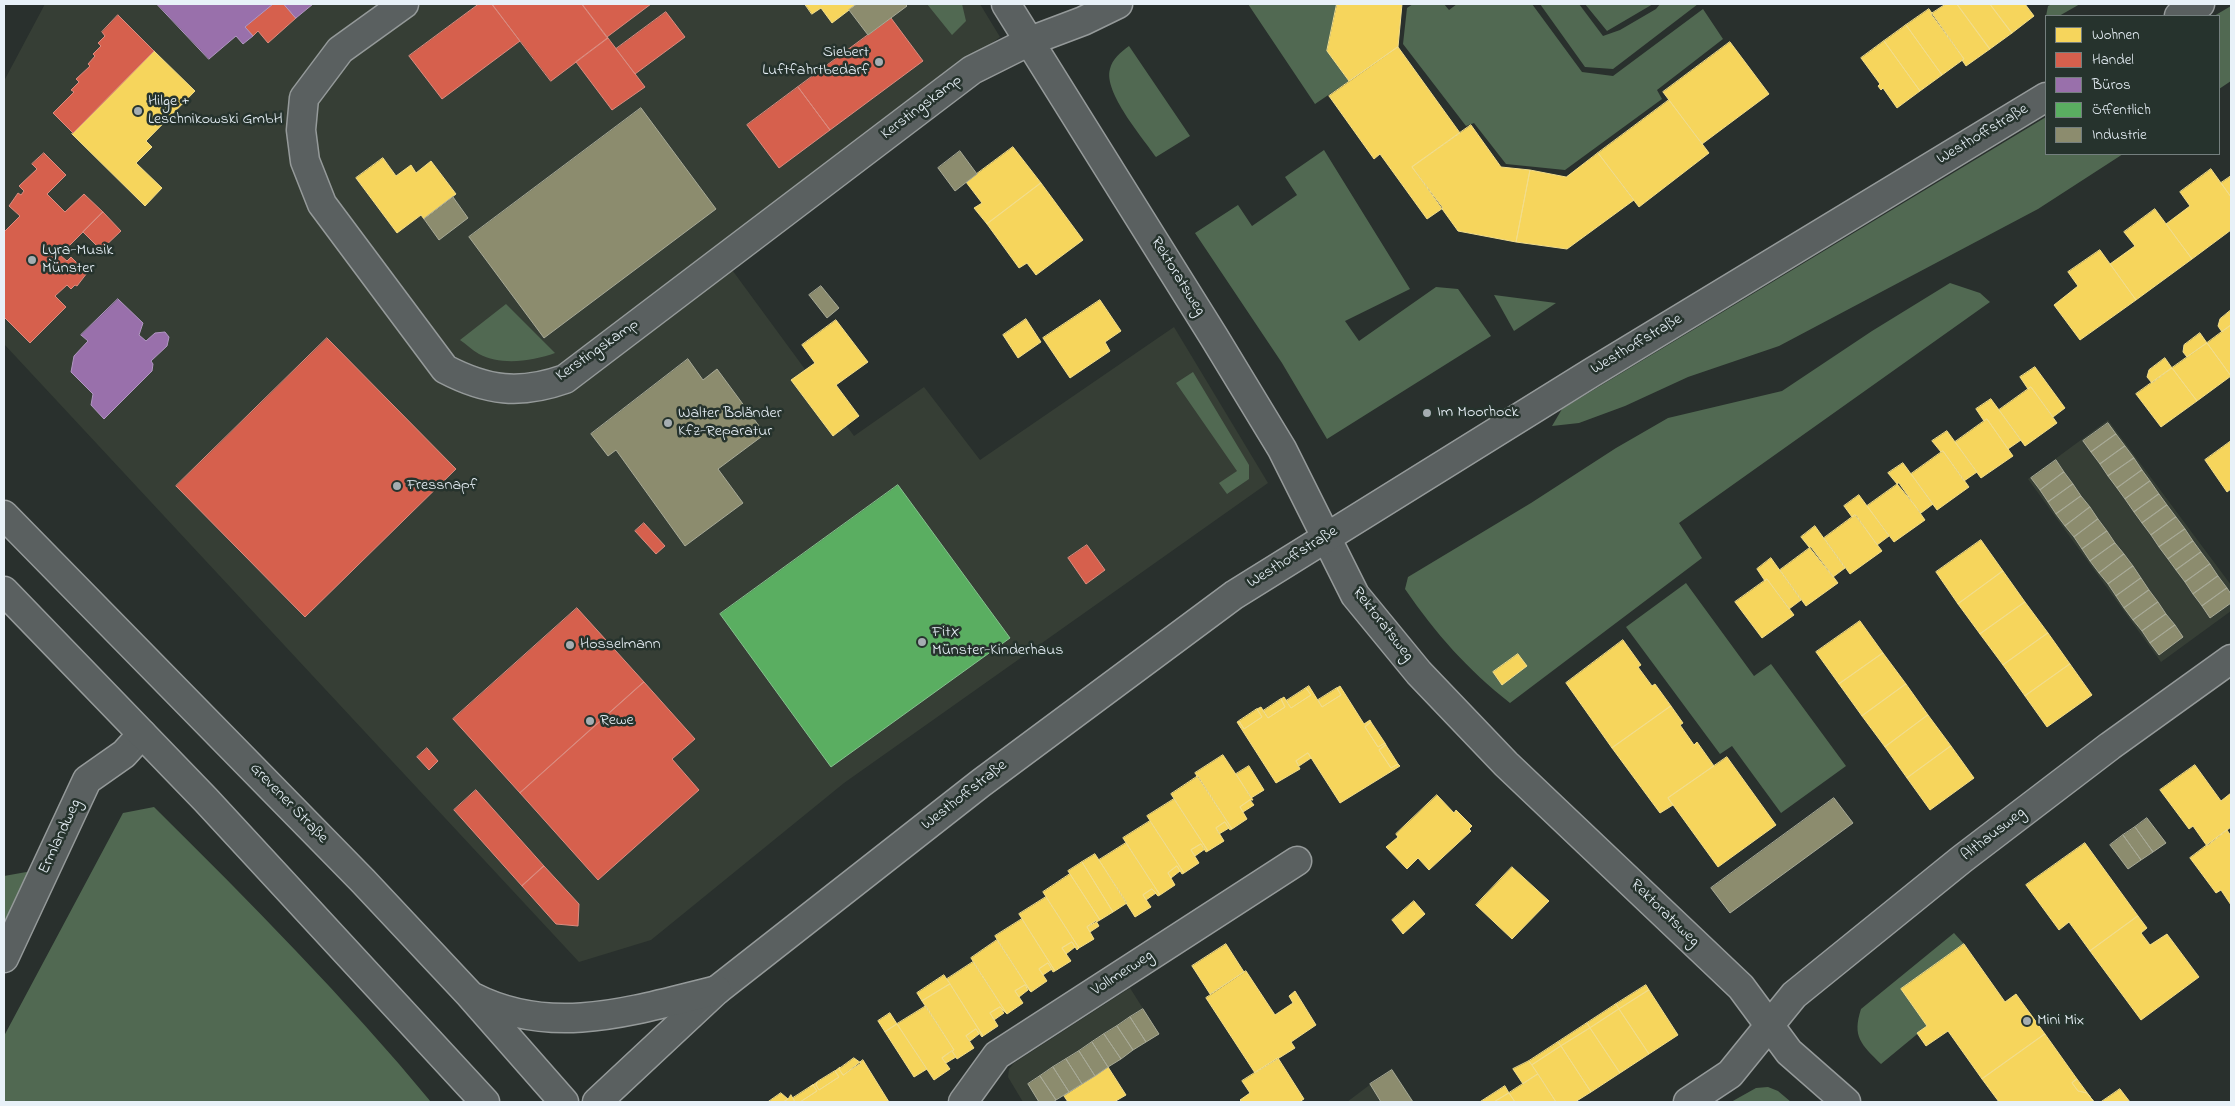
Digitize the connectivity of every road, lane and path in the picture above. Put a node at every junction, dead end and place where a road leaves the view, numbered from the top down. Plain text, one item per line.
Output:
1 (404, 4) edge
2 (1006, 4) edge
3 (1118, 4) edge
4 (2200, 4) edge
5 (2181, 15) edge
6 (1030, 41) junction
7 (2045, 98) edge
8 (4, 516) edge
9 (1325, 538) junction
10 (4, 591) edge
11 (2231, 659) edge
12 (142, 734) junction
13 (1297, 861) dead end
14 (4, 958) edge
15 (716, 990) junction
16 (470, 995) junction
17 (1770, 1026) junction
18 (485, 1102) edge
19 (564, 1102) edge
20 (598, 1102) edge
21 (963, 1102) edge
22 (1688, 1102) edge
23 (1846, 1102) edge

1 - 6 street, Kerstingskamp
2 - 6 street, Rektoratsweg
3 - 6 street
4 - 5 street
6 - 9 street, Rektoratsweg
7 - 9 street, Westhoffstraße
8 - 16 street, Grevener Straße
9 - 15 street, Westhoffstraße
9 - 17 street, Rektoratsweg
10 - 12 street
11 - 17 street, Althausweg
12 - 14 street, Ermlandweg
12 - 18 street
13 - 21 street, Vollmerweg
15 - 16 street
15 - 20 street, Westhoffstraße
16 - 19 street, Grevener Straße
17 - 22 street
17 - 23 street, Rektoratsweg

